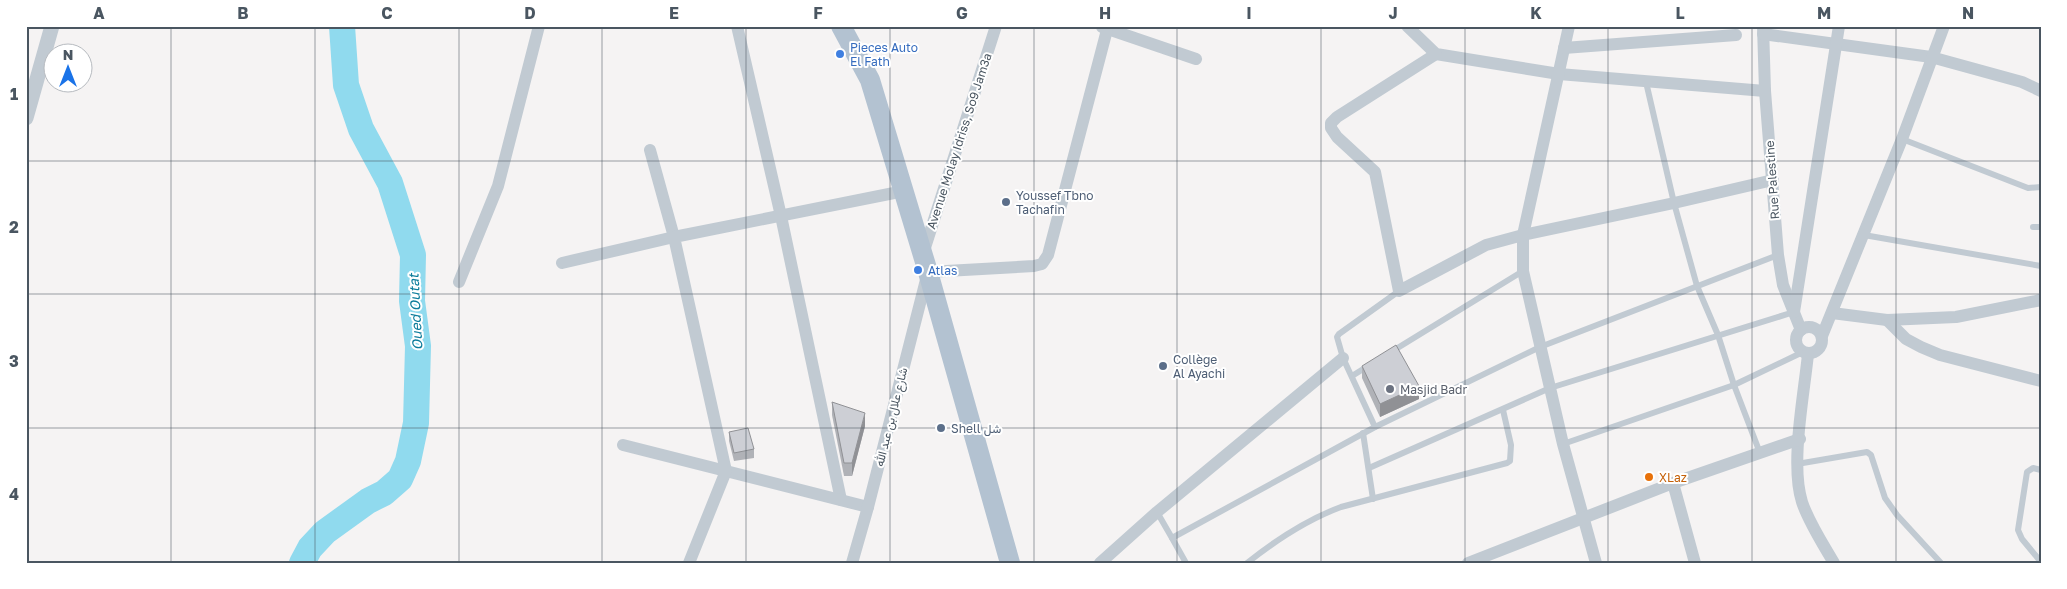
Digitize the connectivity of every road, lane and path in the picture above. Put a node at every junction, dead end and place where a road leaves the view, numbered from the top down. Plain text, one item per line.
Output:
1 (52, 26) edge
2 (539, 26) edge
3 (737, 26) edge
4 (841, 26) edge
5 (996, 26) edge
6 (1407, 26) edge
7 (1569, 26) edge
8 (1839, 26) edge
9 (1944, 26) edge
10 (1105, 27) edge
11 (1763, 30) edge
12 (1736, 35) dead end
13 (1837, 43) junction
14 (1564, 48) junction
15 (1436, 54) junction
16 (1931, 57) junction
17 (1196, 59) dead end
18 (1560, 74) junction
19 (1646, 82) junction
20 (1765, 91) junction
21 (2041, 92) edge
22 (26, 118) edge
23 (1902, 139) junction
24 (650, 150) dead end
25 (1773, 180) junction
26 (2041, 187) edge
27 (904, 191) junction
28 (1674, 203) junction
29 (781, 216) junction
30 (2033, 227) dead end
31 (2041, 227) edge
32 (1523, 235) junction
33 (1864, 235) junction
34 (674, 237) junction
35 (1778, 255) junction
36 (562, 263) dead end
37 (925, 264) junction
38 (2041, 266) edge
39 (1523, 271) junction
40 (459, 282) dead end
41 (1697, 286) junction
42 (1399, 291) junction
43 (2041, 300) edge
44 (1794, 312) junction
45 (1832, 313) junction
46 (1887, 320) junction
47 (1801, 330) junction
48 (1718, 335) junction
49 (1822, 336) junction
50 (1540, 347) junction
51 (1805, 353) junction
52 (1384, 356) edge
53 (1343, 358) junction
54 (1376, 361) edge
55 (1352, 376) junction
56 (2041, 381) edge
57 (1734, 386) junction
58 (1550, 388) junction
59 (1503, 410) junction
60 (1375, 427) junction
61 (1363, 433) junction
62 (1800, 438) junction
63 (1563, 444) junction
64 (623, 445) dead end
65 (1760, 453) junction
66 (1797, 464) junction
67 (1369, 468) junction
68 (2041, 470) edge
69 (726, 471) junction
70 (1673, 483) junction
71 (1373, 499) junction
72 (841, 500) junction
73 (868, 507) junction
74 (1157, 512) junction
75 (1585, 517) junction
76 (1172, 538) junction
77 (2041, 562) edge
78 (689, 563) edge
79 (852, 563) edge
80 (1010, 563) edge
81 (1100, 563) edge
82 (1186, 563) edge
83 (1247, 563) edge
84 (1468, 563) edge
85 (1596, 563) edge
86 (1695, 563) edge
87 (1834, 563) edge
88 (1941, 563) edge

1 - 22 street
2 - 40 street
3 - 29 street
4 - 27 main road
5 - 37 street, Avenue Molay Idriss, So9 Jam3a
6 - 15 street
7 - 14 street
8 - 13 street
9 - 16 street
10 - 17 street
10 - 37 street
11 - 13 street
11 - 20 street, Rue Palestine
12 - 14 street
13 - 16 street
13 - 44 street
14 - 18 street
15 - 18 street
15 - 42 street
16 - 21 street
16 - 23 street
18 - 19 street
18 - 32 street
19 - 20 street
19 - 28 lane
20 - 25 street, Rue Palestine
23 - 26 lane
23 - 33 street
24 - 34 street
25 - 28 street
25 - 35 street, Rue Palestine
27 - 29 street
27 - 37 main road
28 - 32 street
28 - 41 lane
29 - 34 street
29 - 72 street
30 - 31 lane
32 - 39 street
32 - 42 street
33 - 38 lane
33 - 45 street
34 - 36 street
34 - 69 street
35 - 41 lane
35 - 44 street, Rue Palestine
37 - 73 street, شارع علال بن عبد الله
37 - 80 main road
39 - 50 street
39 - 52 lane
41 - 48 lane
41 - 50 lane
42 - 53 lane
43 - 46 street
44 - 47 street, Rue Palestine
44 - 48 lane
45 - 46 street
45 - 49 street
46 - 56 street
47 - 49 street
47 - 51 street
48 - 57 lane
48 - 58 lane
49 - 51 street
50 - 58 street
50 - 60 lane
51 - 57 lane
51 - 62 street
53 - 55 lane
53 - 74 street
54 - 55 lane
55 - 60 lane
57 - 63 lane
57 - 65 lane
58 - 59 lane
58 - 63 street
59 - 67 lane
59 - 71 lane
60 - 61 lane
61 - 67 lane
61 - 76 lane
62 - 65 street
62 - 66 street
63 - 75 street
64 - 69 street
65 - 70 street
66 - 87 street
66 - 88 lane
67 - 71 lane
68 - 77 lane
69 - 72 street
69 - 78 street
70 - 75 street
70 - 86 street
71 - 83 lane
72 - 73 street
73 - 79 street, شارع علال بن عبد الله
74 - 76 lane
74 - 81 street
75 - 84 street
75 - 85 street
76 - 82 lane

